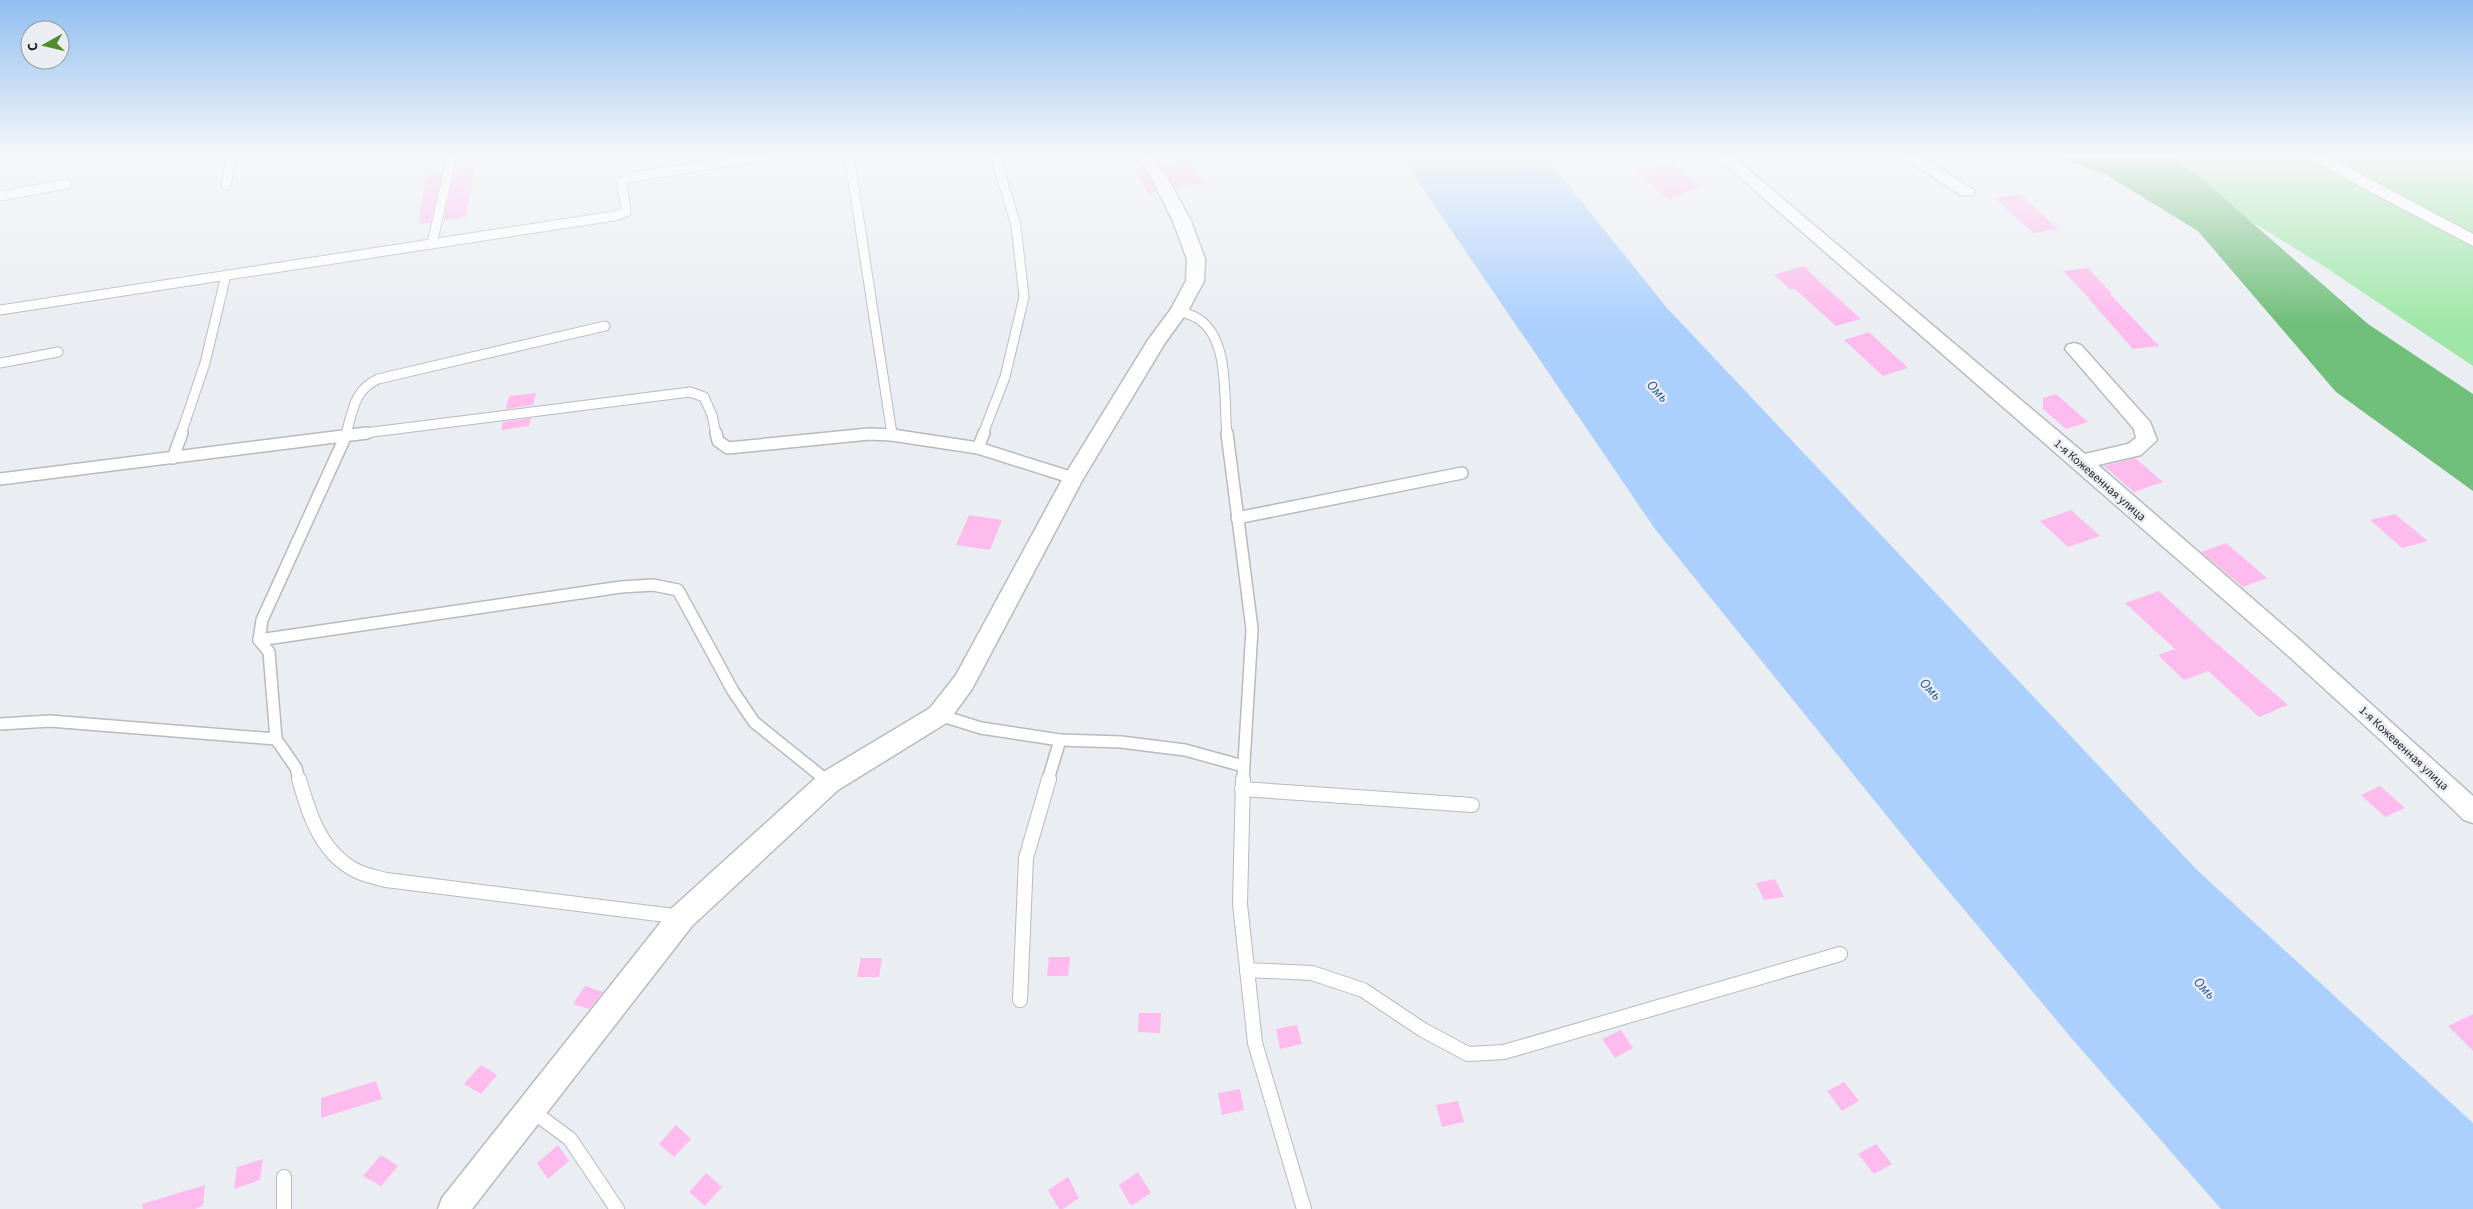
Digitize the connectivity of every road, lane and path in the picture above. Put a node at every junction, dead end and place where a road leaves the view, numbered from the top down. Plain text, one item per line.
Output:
1 (439, 211) edge
2 (626, 211) edge
3 (857, 211) edge
4 (1012, 211) edge
5 (1177, 211) edge
6 (1788, 211) edge
7 (2418, 211) edge
8 (2473, 241) edge
9 (432, 244) junction
10 (226, 276) junction
11 (0, 310) edge
12 (1179, 310) junction
13 (605, 326) dead end
14 (2074, 349) dead end
15 (58, 352) dead end
16 (0, 363) edge
17 (346, 435) junction
18 (892, 435) junction
19 (978, 448) junction
20 (173, 458) junction
21 (2081, 462) junction
22 (1462, 473) dead end
23 (0, 478) edge
24 (1073, 478) junction
25 (1237, 518) junction
26 (259, 640) junction
27 (939, 715) junction
28 (0, 724) edge
29 (276, 739) junction
30 (1060, 740) junction
31 (1243, 766) junction
32 (829, 782) junction
33 (1242, 790) junction
34 (1472, 805) dead end
35 (2473, 812) edge
36 (682, 917) junction
37 (1840, 954) dead end
38 (1247, 970) junction
39 (1020, 1000) dead end
40 (531, 1110) junction
41 (284, 1177) dead end
42 (284, 1209) edge
43 (453, 1209) edge
44 (616, 1209) edge
45 (1304, 1209) edge

1 - 9 lane
2 - 9 lane
3 - 18 lane
4 - 19 lane
5 - 12 street
6 - 21 street, 1-я Кожевенная улица
7 - 8 street
9 - 10 lane
10 - 11 lane
10 - 20 lane
12 - 24 street
12 - 25 lane
13 - 17 lane
14 - 21 street
15 - 16 lane
17 - 18 lane
17 - 20 lane
17 - 26 lane
18 - 19 lane
19 - 24 lane
20 - 23 lane
21 - 35 street, 1-я Кожевенная улица
22 - 25 lane
24 - 27 street
25 - 31 lane
26 - 29 lane
26 - 32 lane
27 - 30 lane
27 - 32 street
28 - 29 lane
29 - 36 lane
30 - 31 lane
30 - 39 lane
31 - 33 lane
32 - 36 street
33 - 34 lane
33 - 38 lane
36 - 40 street
37 - 38 lane
38 - 45 lane
40 - 43 street
40 - 44 lane
41 - 42 lane

